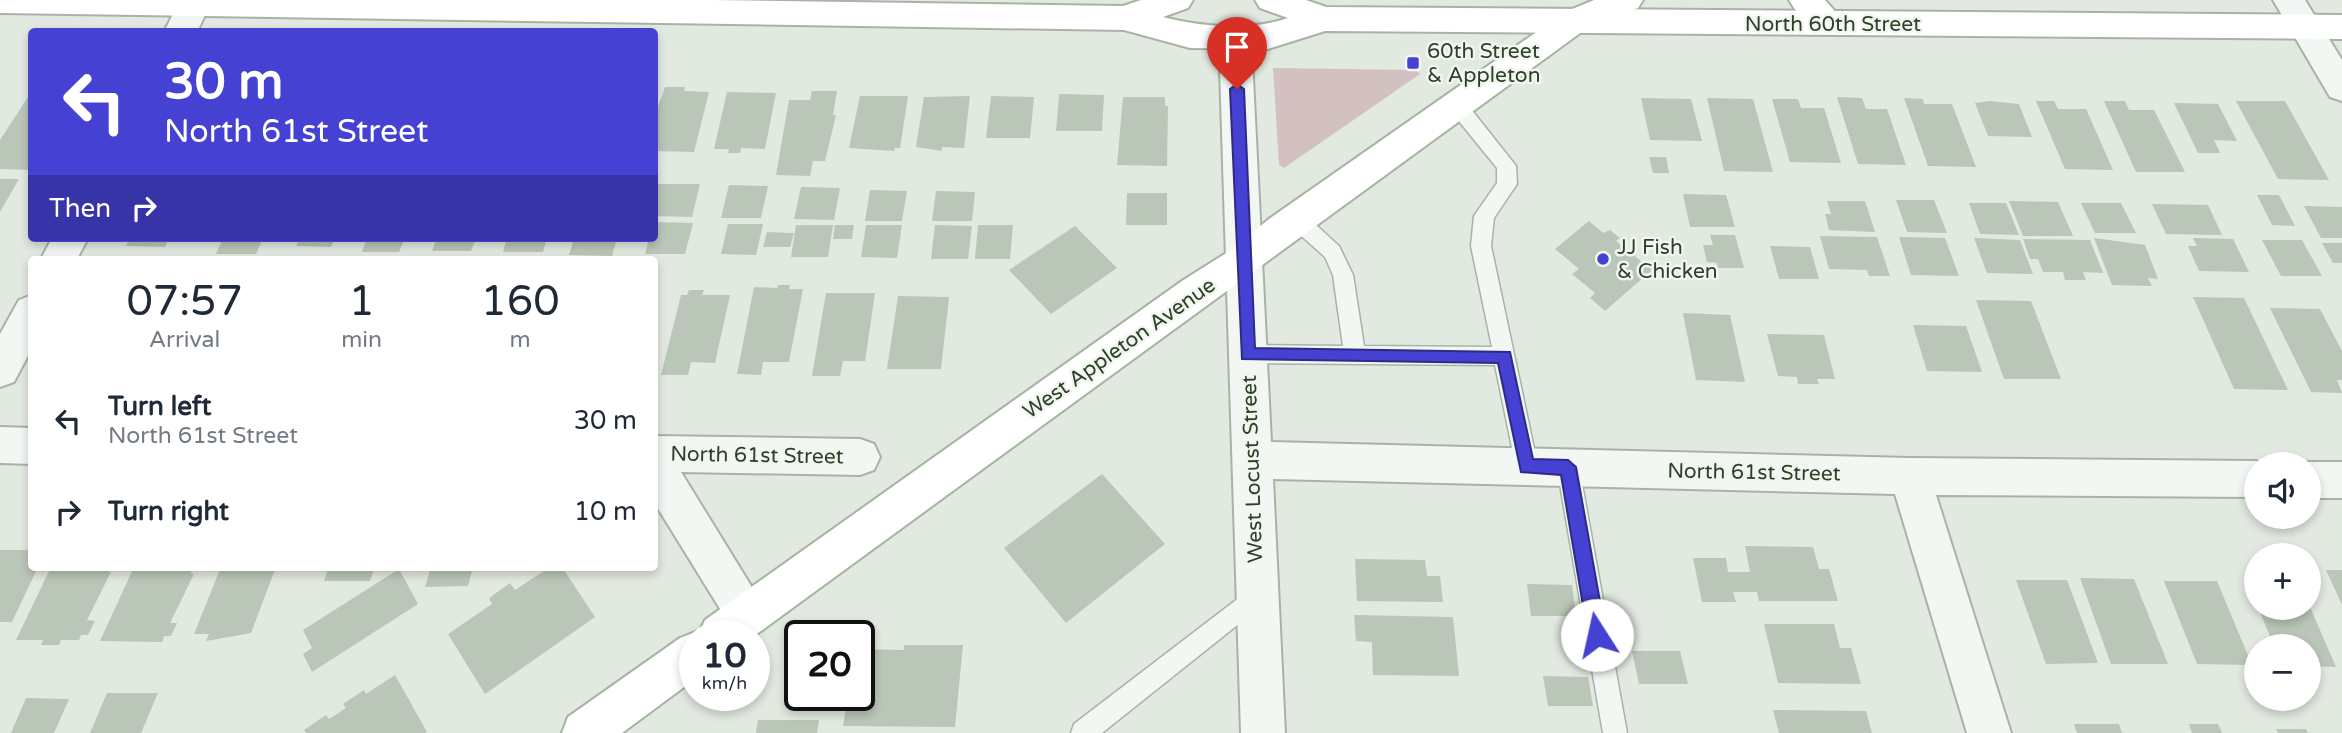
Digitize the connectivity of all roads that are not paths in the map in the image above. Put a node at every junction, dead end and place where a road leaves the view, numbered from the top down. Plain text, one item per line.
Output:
1 (1177, 0) edge
2 (1270, 0) edge
3 (1627, 0) edge
4 (1805, 0) edge
5 (0, 1) edge
6 (190, 12) edge
7 (2297, 13) edge
8 (1124, 18) junction
9 (1324, 19) junction
10 (1576, 20) junction
11 (1830, 24) junction
12 (2342, 27) edge
13 (1235, 37) junction
14 (2342, 88) edge
15 (1456, 104) junction
16 (1296, 219) junction
17 (1244, 261) junction
18 (28, 318) edge
19 (1247, 354) junction
20 (1355, 356) junction
21 (1504, 356) junction
22 (0, 370) edge
23 (0, 445) edge
24 (28, 446) edge
25 (658, 454) edge
26 (860, 457) dead end
27 (1252, 460) junction
28 (1527, 467) junction
29 (1568, 467) junction
30 (658, 473) edge
31 (1910, 476) junction
32 (2244, 479) edge
33 (2321, 480) edge
34 (2342, 480) edge
35 (1257, 595) junction
36 (732, 620) edge
37 (741, 620) edge
38 (679, 665) edge
39 (584, 733) edge
40 (1083, 733) edge
41 (1262, 733) edge
42 (1615, 733) edge
43 (1989, 733) edge

1 - 8 main road, North 60th Street
2 - 9 main road, North 60th Street
3 - 10 main road, West Appleton Avenue
4 - 11 main road
5 - 6 main road, North 60th Street
6 - 8 main road, North 60th Street
7 - 11 main road, North 60th Street
7 - 12 main road, North 60th Street
7 - 14 street
8 - 13 main road, North 60th Street
9 - 10 main road, North 60th Street
9 - 13 main road, North 60th Street
10 - 11 main road, North 60th Street
10 - 15 main road, West Appleton Avenue
13 - 17 street, West Locust Street
15 - 16 main road, West Appleton Avenue
15 - 21 lane
16 - 17 main road, West Appleton Avenue
16 - 20 lane
17 - 19 street, West Locust Street
17 - 37 main road, West Appleton Avenue
18 - 22 street
19 - 20 lane
19 - 27 street, West Locust Street
20 - 21 lane
21 - 28 lane
23 - 24 street
25 - 26 street, North 61st Street
27 - 28 street, North 61st Street
27 - 35 street, West Locust Street
28 - 29 street, North 61st Street
29 - 31 street, North 61st Street
29 - 42 lane
30 - 36 street
31 - 32 street, North 61st Street
31 - 43 street
33 - 34 street
35 - 40 lane
35 - 41 street, West Locust Street
38 - 39 main road

